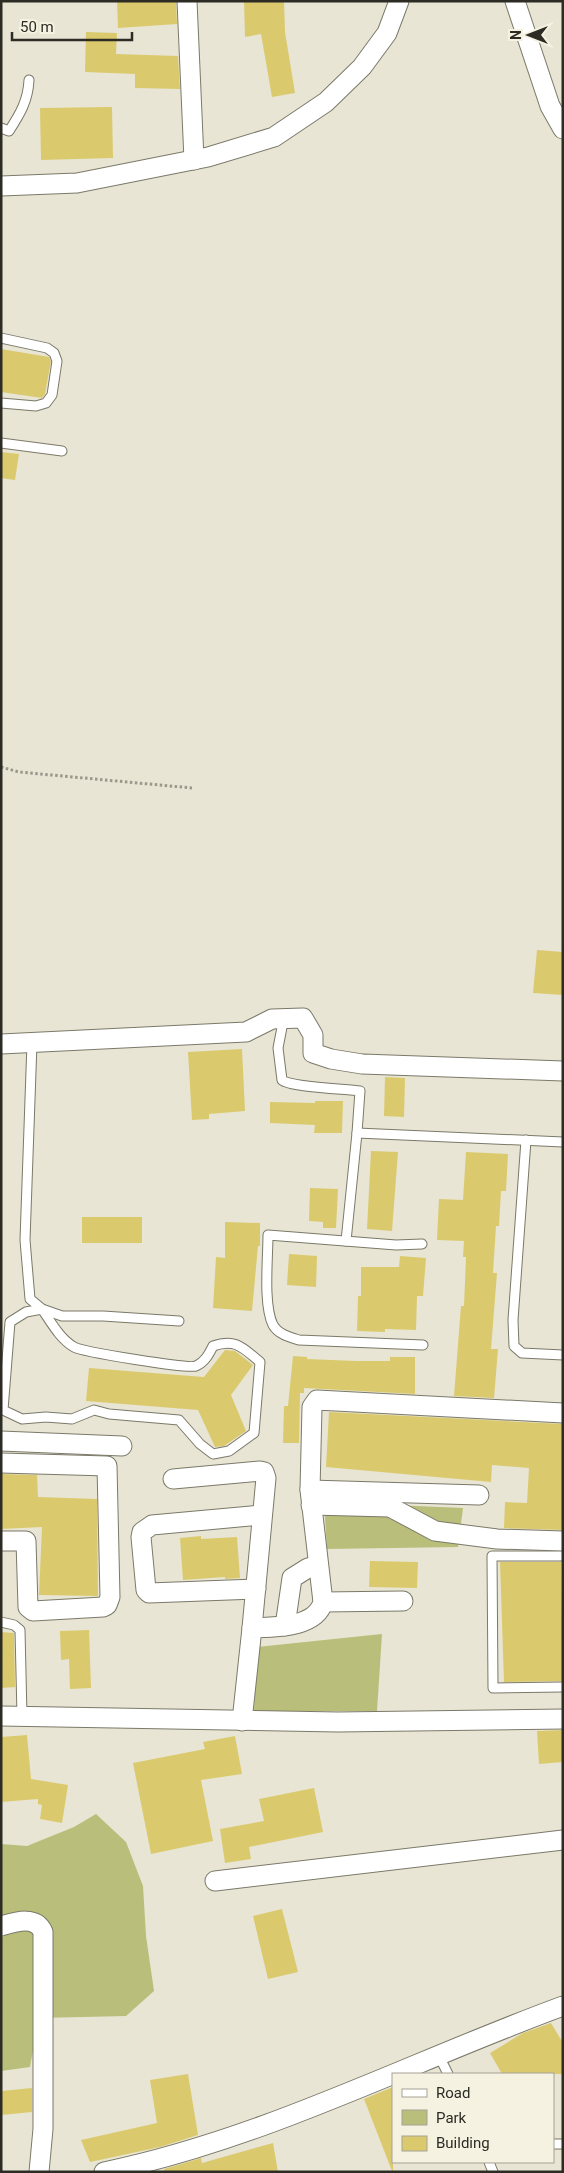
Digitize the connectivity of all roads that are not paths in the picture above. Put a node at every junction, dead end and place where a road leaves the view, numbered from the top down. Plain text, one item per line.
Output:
1 (187, 1) edge
2 (399, 1) edge
3 (515, 1) edge
4 (29, 80) dead end
5 (1, 128) edge
6 (563, 129) edge
7 (194, 160) junction
8 (1, 186) edge
9 (1, 338) edge
10 (1, 403) edge
11 (1, 443) edge
12 (62, 451) dead end
13 (284, 1018) junction
14 (32, 1043) junction
15 (1, 1044) edge
16 (563, 1070) edge
17 (356, 1133) junction
18 (526, 1140) junction
19 (563, 1142) edge
20 (346, 1241) junction
21 (422, 1244) dead end
22 (42, 1309) junction
23 (179, 1321) dead end
24 (423, 1345) dead end
25 (563, 1355) edge
26 (563, 1413) edge
27 (1, 1441) edge
28 (122, 1446) dead end
29 (1, 1462) edge
30 (173, 1479) dead end
31 (479, 1495) dead end
32 (311, 1497) junction
33 (262, 1515) junction
34 (1, 1541) edge
35 (563, 1541) edge
36 (563, 1556) edge
37 (318, 1565) junction
38 (256, 1589) junction
39 (403, 1601) dead end
40 (324, 1602) junction
41 (1, 1622) edge
42 (285, 1626) junction
43 (252, 1628) junction
44 (563, 1687) edge
45 (1, 1716) edge
46 (22, 1716) junction
47 (563, 1719) edge
48 (242, 1721) junction
49 (563, 1840) edge
50 (215, 1881) dead end
51 (1, 1926) edge
52 (563, 2006) edge
53 (439, 2056) junction
54 (397, 2073) edge
55 (448, 2073) edge
56 (392, 2075) edge
57 (156, 2166) edge
58 (39, 2172) edge
59 (104, 2172) edge

1 - 7 street
2 - 7 street
3 - 6 street
4 - 5 lane
7 - 8 street
9 - 10 lane
11 - 12 lane
13 - 14 street
13 - 16 street
13 - 17 lane
14 - 15 street
14 - 22 lane
17 - 18 lane
17 - 20 lane
18 - 19 lane
18 - 25 lane
20 - 21 lane
20 - 24 lane
22 - 22 lane
22 - 23 lane
26 - 32 street
27 - 28 street
29 - 34 street
30 - 33 street
31 - 32 street
32 - 35 street
32 - 37 street
33 - 38 street
33 - 38 street
36 - 44 lane
37 - 40 street
37 - 42 street
38 - 43 street
39 - 40 street
40 - 42 street
41 - 46 lane
42 - 43 street
43 - 48 street
45 - 46 street
46 - 48 street
47 - 48 street
49 - 50 street
51 - 58 street
52 - 53 street
53 - 54 street
53 - 55 lane
56 - 57 street
57 - 59 street

